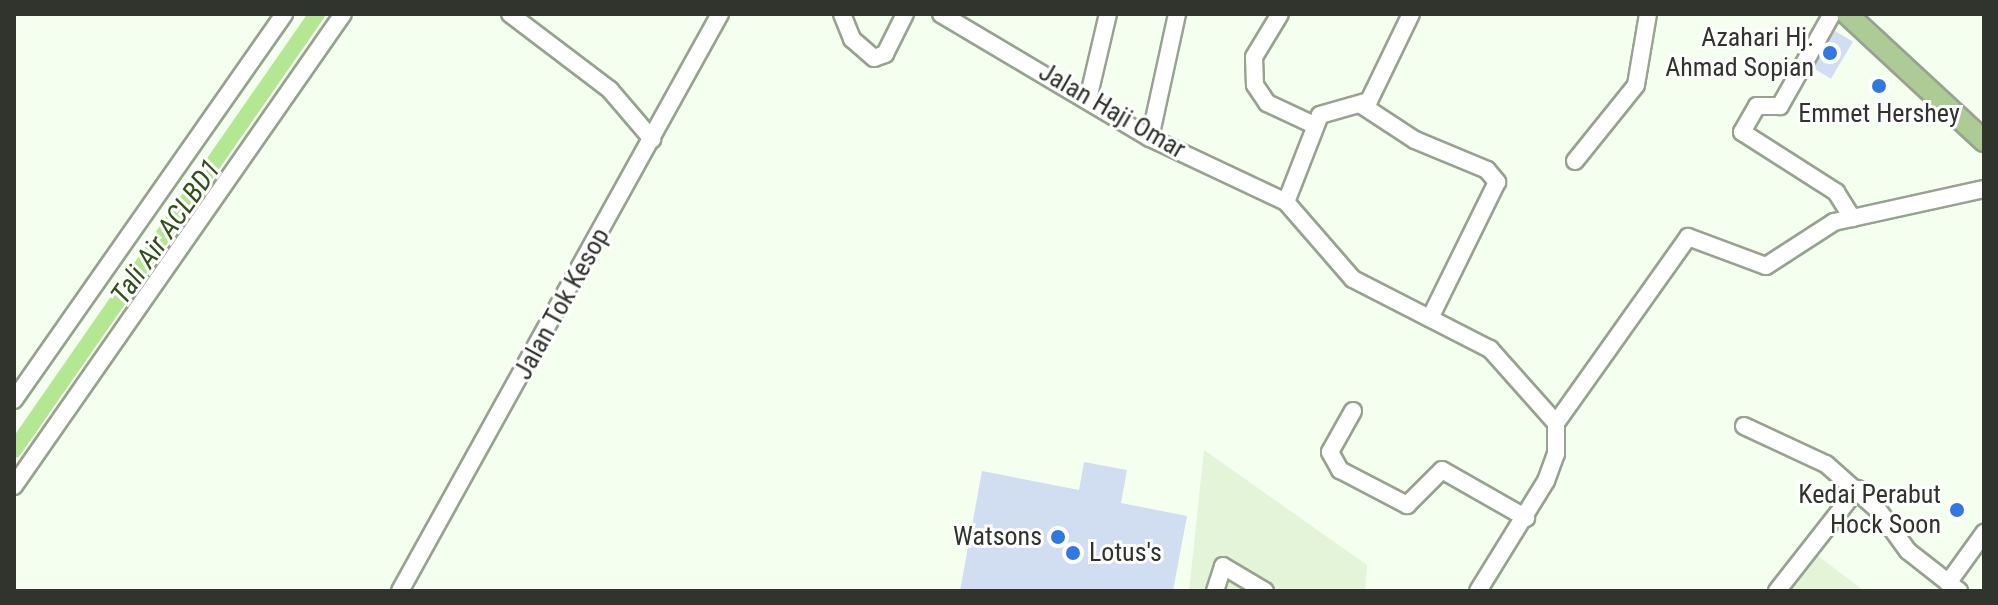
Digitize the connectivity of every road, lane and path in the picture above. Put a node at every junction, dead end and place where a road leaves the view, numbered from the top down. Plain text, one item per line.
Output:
1 (284, 14) edge
2 (343, 14) edge
3 (510, 14) edge
4 (720, 14) edge
5 (842, 14) edge
6 (905, 14) edge
7 (941, 14) edge
8 (1108, 14) edge
9 (1177, 14) edge
10 (1280, 14) edge
11 (1411, 14) edge
12 (1648, 14) edge
13 (1832, 14) edge
14 (1847, 14) edge
15 (1088, 99) junction
16 (1363, 106) junction
17 (1314, 125) junction
18 (1150, 138) junction
19 (652, 139) junction
20 (1984, 141) edge
21 (1575, 161) dead end
22 (1984, 189) edge
23 (1286, 202) junction
24 (1852, 218) junction
25 (1430, 318) junction
26 (14, 400) edge
27 (1353, 411) dead end
28 (1556, 423) junction
29 (1744, 426) dead end
30 (14, 486) edge
31 (1857, 489) junction
32 (1526, 518) junction
33 (1984, 533) edge
34 (1954, 587) edge
35 (400, 591) edge
36 (1215, 591) edge
37 (1265, 591) edge
38 (1478, 591) edge
39 (1777, 591) edge

1 - 26 street
2 - 30 street
3 - 19 street
4 - 19 street, Jalan Tok Kesop
5 - 6 street
7 - 15 street, Jalan Haji Omar
8 - 15 street
9 - 18 street
10 - 17 street
11 - 16 street
12 - 21 street
13 - 24 street
14 - 20 main road
15 - 18 street, Jalan Haji Omar
16 - 17 street
16 - 25 street
17 - 23 street
18 - 23 street, Jalan Haji Omar
19 - 35 street, Jalan Tok Kesop
22 - 24 street
23 - 25 street
24 - 28 street
25 - 28 street
27 - 32 street
28 - 32 street
29 - 31 street
31 - 34 street
31 - 39 street
32 - 38 street
33 - 34 street
36 - 37 street

